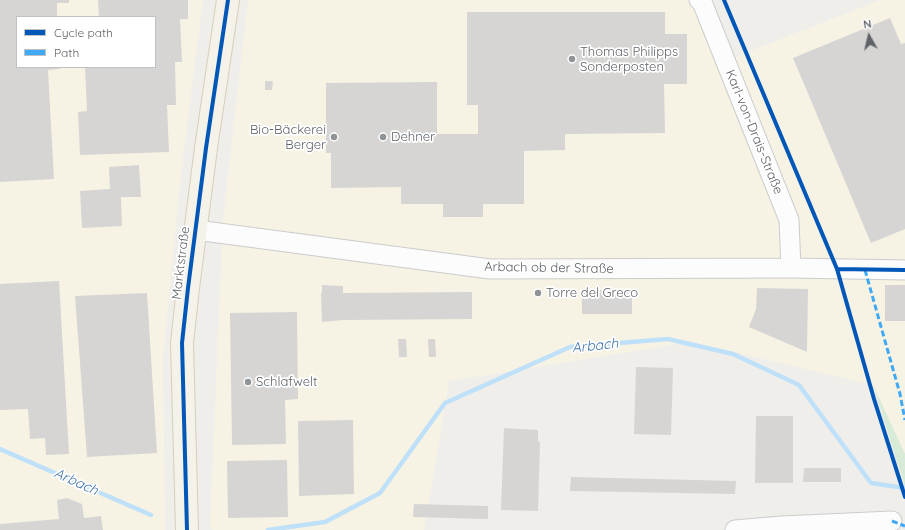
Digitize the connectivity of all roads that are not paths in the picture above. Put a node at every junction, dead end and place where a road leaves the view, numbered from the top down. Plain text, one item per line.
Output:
1 (228, 0) edge
2 (699, 0) edge
3 (196, 230) junction
4 (791, 268) junction
5 (905, 270) edge
6 (892, 521) dead end
7 (782, 528) edge
8 (187, 530) edge
9 (735, 530) edge

1 - 3 main road, Marktstraße
2 - 4 street, Karl-von-Drais-Straße
3 - 4 street, Arbach ob der Straße
3 - 8 main road, Marktstraße
4 - 5 street, Arbach ob der Straße
6 - 7 street
7 - 9 street

